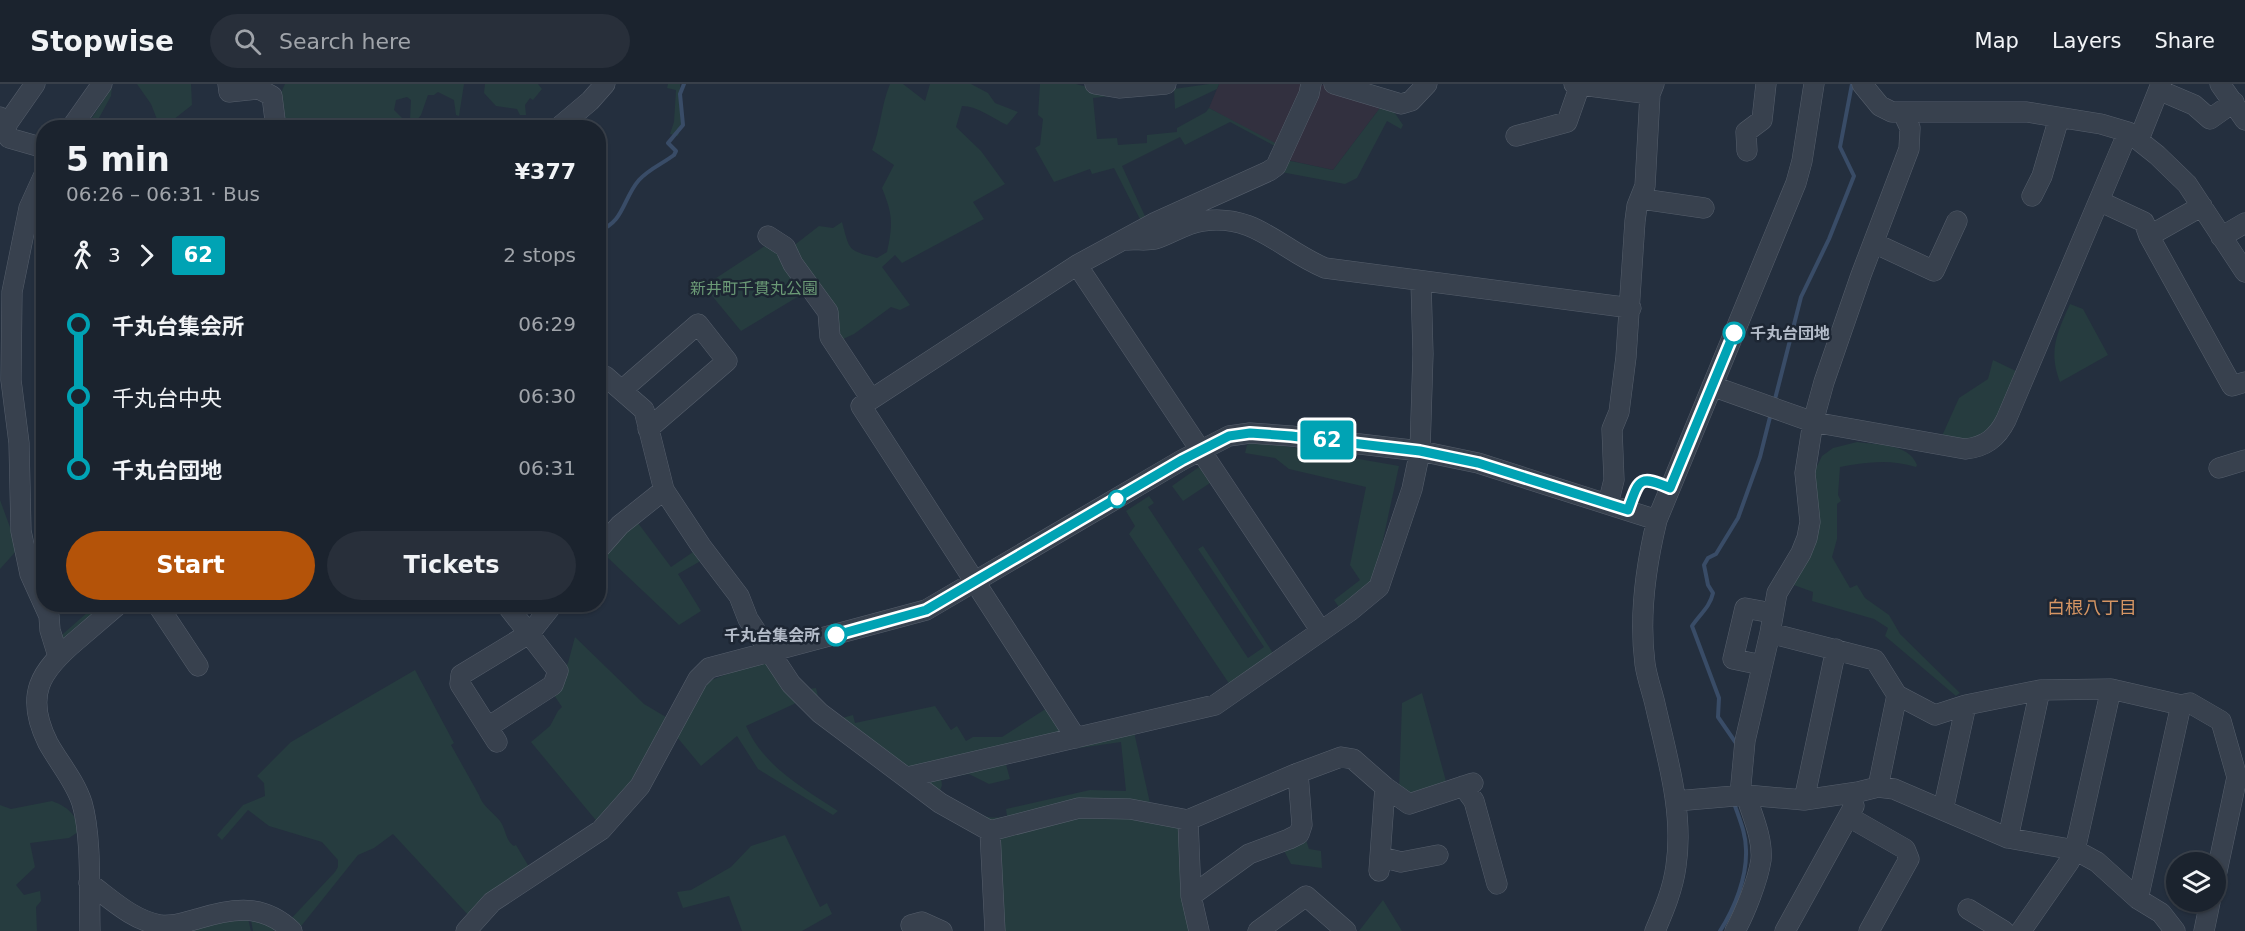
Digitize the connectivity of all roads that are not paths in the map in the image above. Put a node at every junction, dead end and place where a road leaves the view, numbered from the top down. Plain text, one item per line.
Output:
1 (35, 84) edge
2 (102, 84) edge
3 (228, 84) edge
4 (605, 84) edge
5 (1095, 84) edge
6 (1166, 84) edge
7 (1311, 84) edge
8 (1334, 84) edge
9 (1427, 84) edge
10 (1766, 84) edge
11 (1814, 84) edge
12 (1862, 84) edge
13 (2220, 84) edge
14 (1577, 85) edge
15 (2160, 87) edge
16 (1652, 89) edge
17 (2234, 102) junction
18 (1903, 113) junction
19 (2059, 118) junction
20 (77, 120) edge
21 (275, 120) edge
22 (567, 120) edge
23 (2245, 120) edge
24 (2, 122) edge
25 (1516, 136) dead end
26 (2133, 136) junction
27 (36, 146) edge
28 (1747, 151) dead end
29 (36, 193) edge
30 (2032, 196) dead end
31 (1642, 199) junction
32 (2099, 201) junction
33 (2202, 206) junction
34 (1704, 208) dead end
35 (1957, 221) dead end
36 (2245, 223) edge
37 (768, 236) dead end
38 (2149, 236) junction
39 (2221, 237) junction
40 (1126, 240) junction
41 (1874, 243) junction
42 (1077, 265) junction
43 (2245, 272) edge
44 (7, 277) edge
45 (1421, 282) junction
46 (1631, 308) junction
47 (606, 377) edge
48 (2245, 382) edge
49 (1712, 386) junction
50 (622, 390) junction
51 (871, 399) junction
52 (1813, 422) junction
53 (648, 429) junction
54 (1201, 450) junction
55 (1420, 451) junction
56 (2245, 460) edge
57 (2219, 468) dead end
58 (664, 490) junction
59 (1608, 504) junction
60 (1657, 520) junction
61 (606, 541) edge
62 (974, 582) junction
63 (36, 587) edge
64 (47, 612) edge
65 (111, 612) edge
66 (162, 612) edge
67 (513, 612) edge
68 (547, 612) edge
69 (1772, 613) junction
70 (1321, 631) junction
71 (530, 633) junction
72 (1770, 633) junction
73 (1836, 649) junction
74 (769, 652) junction
75 (58, 656) junction
76 (1762, 665) junction
77 (198, 666) dead end
78 (2111, 688) junction
79 (2040, 690) junction
80 (1897, 695) junction
81 (1966, 705) junction
82 (2181, 705) junction
83 (1076, 738) junction
84 (1298, 773) junction
85 (908, 777) junction
86 (1385, 787) junction
87 (1878, 787) junction
88 (1858, 792) junction
89 (1743, 795) junction
90 (1804, 800) junction
91 (1676, 801) junction
92 (1943, 810) junction
93 (1849, 817) junction
94 (1188, 820) junction
95 (990, 831) junction
96 (2008, 838) junction
97 (2075, 850) junction
98 (2221, 852) edge
99 (1438, 855) dead end
100 (89, 883) junction
101 (1497, 884) dead end
102 (1191, 896) junction
103 (2138, 899) junction
104 (1968, 909) dead end
105 (2208, 912) edge
106 (911, 925) dead end
107 (90, 931) edge
108 (292, 931) edge
109 (466, 931) edge
110 (942, 931) edge
111 (995, 931) edge
112 (1199, 931) edge
113 (1258, 931) edge
114 (1346, 931) edge
115 (1655, 931) edge
116 (1735, 931) edge
117 (1785, 931) edge
118 (1869, 931) edge
119 (2004, 931) edge
120 (2021, 931) edge
121 (2175, 931) edge
122 (2204, 931) edge

1 - 24 street
2 - 20 street
3 - 21 street
4 - 22 street
5 - 6 street
7 - 40 street
8 - 9 street
10 - 28 street
11 - 49 street
12 - 18 street
13 - 17 street
14 - 16 street
14 - 25 street
15 - 17 street
15 - 26 street
16 - 31 street
17 - 23 street
18 - 19 street
18 - 41 street
19 - 26 street
19 - 30 street
24 - 27 street
26 - 32 street
26 - 33 street
29 - 44 street
31 - 34 street
31 - 46 street
32 - 38 street
32 - 52 street
33 - 38 street
33 - 39 street
35 - 41 street
36 - 39 street
37 - 51 street
38 - 48 street
39 - 43 street
40 - 42 street
40 - 45 street
41 - 52 street
42 - 51 street
42 - 54 street
44 - 63 street
45 - 46 street
45 - 55 street
46 - 59 street
47 - 50 street
49 - 52 street
49 - 60 street
50 - 53 street
50 - 53 street
51 - 62 street
52 - 69 street
53 - 58 street
54 - 55 street
54 - 62 street
54 - 70 street
55 - 59 street
55 - 70 street
56 - 57 street
58 - 61 street
58 - 74 street
59 - 60 street
60 - 91 street
62 - 74 street
62 - 83 street
64 - 75 street
65 - 75 street
66 - 77 street
67 - 71 street
68 - 71 street
69 - 72 street
69 - 76 street
70 - 83 street
71 - 71 street
72 - 73 street
72 - 76 street
73 - 80 street
73 - 90 street
74 - 85 street
74 - 109 street
75 - 100 street
76 - 89 street
78 - 79 street
78 - 82 street
78 - 97 street
79 - 81 street
79 - 96 street
80 - 81 street
80 - 87 street
81 - 92 street
82 - 98 street
82 - 103 street
83 - 85 street
84 - 86 street
84 - 94 street
84 - 102 street
85 - 95 street
86 - 99 street
86 - 101 street
87 - 88 street
87 - 92 street
88 - 90 street
88 - 93 street
89 - 90 street
89 - 91 street
89 - 116 street
91 - 115 street
92 - 96 street
93 - 117 street
93 - 118 street
94 - 95 street
94 - 102 street
95 - 111 street
96 - 97 street
97 - 103 street
97 - 120 street
100 - 107 street
100 - 108 street
102 - 112 street
103 - 121 street
104 - 119 street
105 - 122 street
106 - 110 street
113 - 114 street

